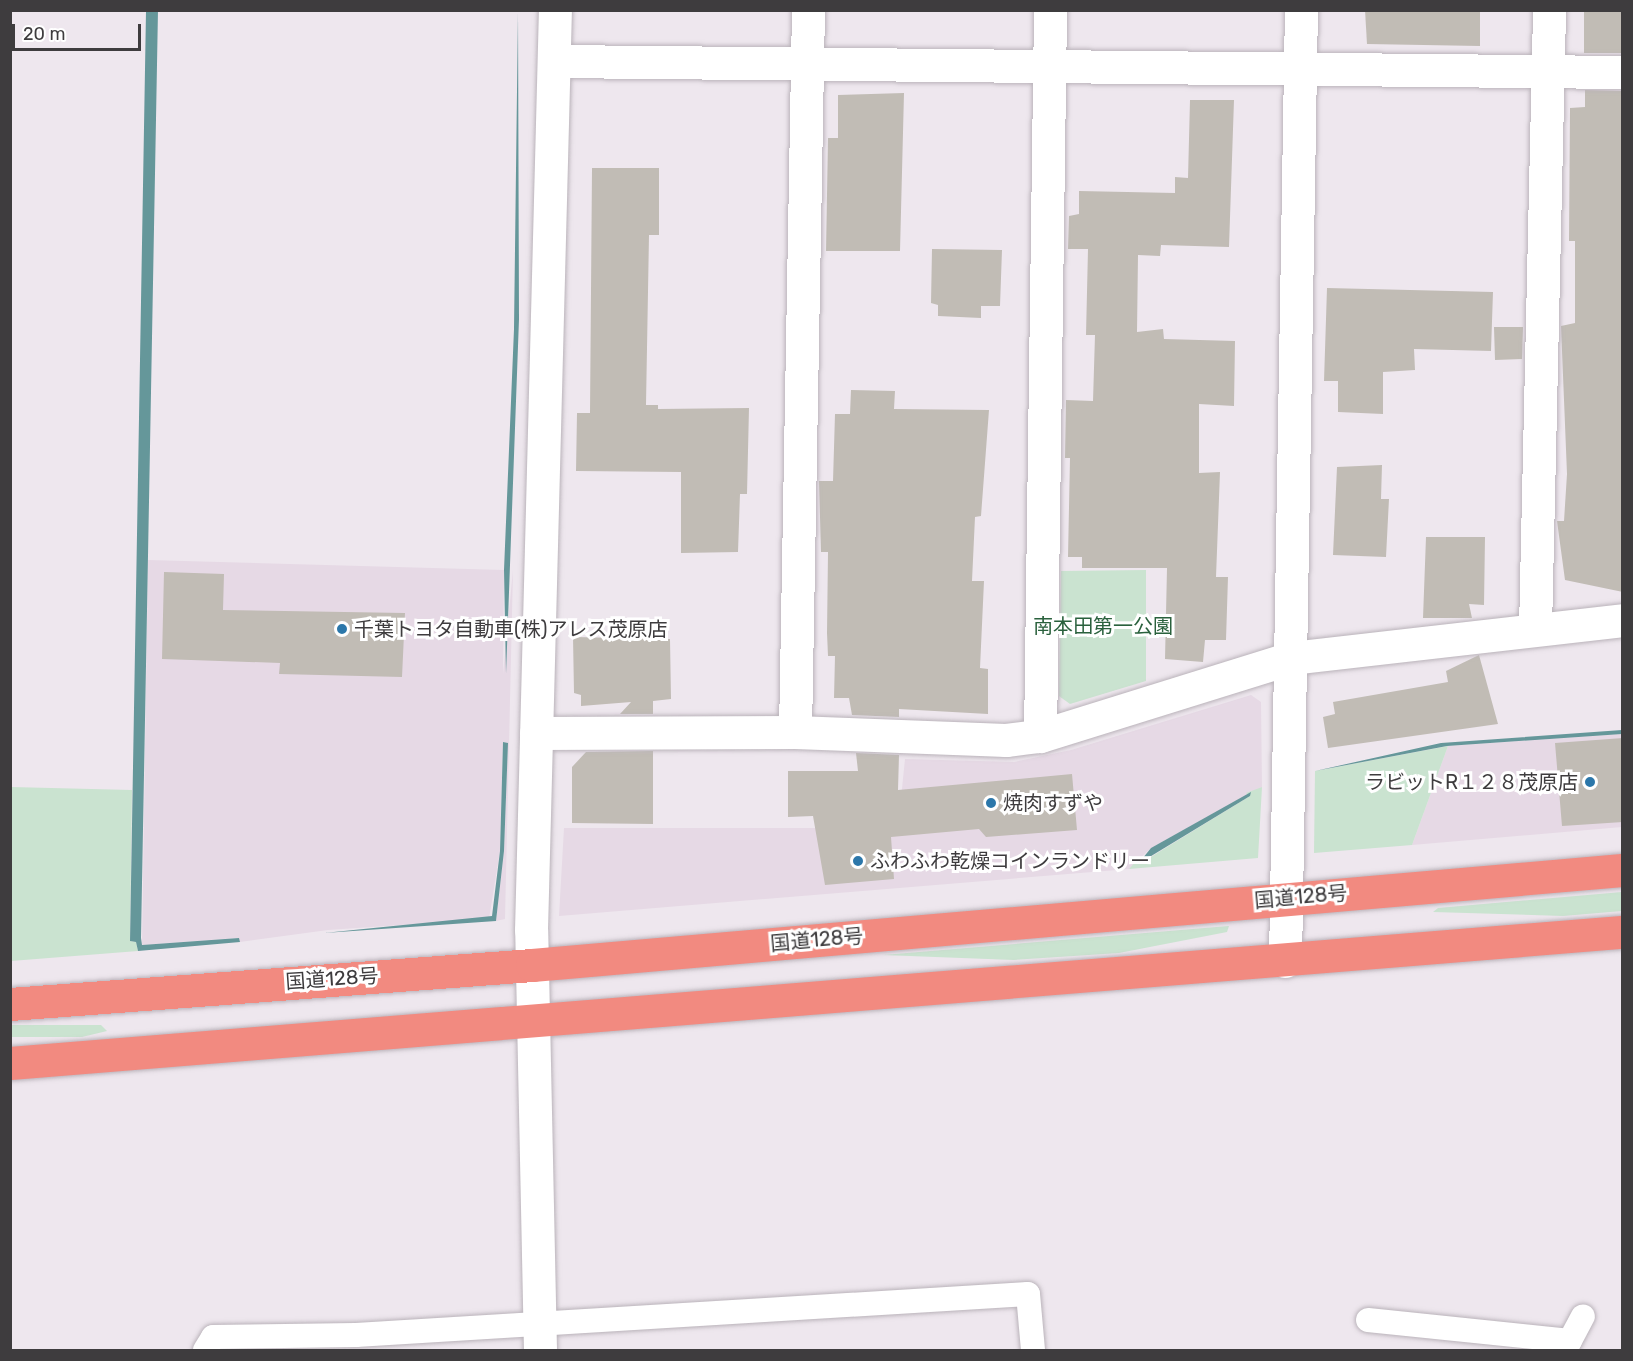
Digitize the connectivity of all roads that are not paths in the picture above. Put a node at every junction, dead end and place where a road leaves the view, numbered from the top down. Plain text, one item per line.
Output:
1 (555, 10) edge
2 (808, 10) edge
3 (1050, 10) edge
4 (1301, 10) edge
5 (1549, 10) edge
6 (807, 60) junction
7 (555, 61) junction
8 (1049, 67) junction
9 (1300, 72) junction
10 (1623, 72) edge
11 (1547, 75) junction
12 (1623, 620) edge
13 (1535, 629) junction
14 (1291, 658) junction
15 (795, 732) junction
16 (536, 733) junction
17 (1040, 736) junction
18 (1623, 870) edge
19 (1286, 898) junction
20 (1623, 932) edge
21 (1286, 961) junction
22 (532, 965) junction
23 (10, 1004) edge
24 (532, 1021) junction
25 (10, 1063) edge
26 (1583, 1316) dead end
27 (1368, 1320) dead end
28 (539, 1335) edge
29 (356, 1343) edge
30 (1567, 1346) edge
31 (206, 1350) edge
32 (1033, 1350) edge

1 - 7 street
2 - 6 street
3 - 8 street
4 - 9 street
5 - 11 street
6 - 7 street
6 - 8 street
6 - 15 street
7 - 16 street
8 - 9 street
8 - 17 street
9 - 11 street
9 - 14 street
10 - 11 street
11 - 13 street
12 - 13 street
13 - 14 street
14 - 17 street
14 - 19 street
15 - 16 street
15 - 17 street
16 - 22 street
18 - 19 highway, 国道128号
19 - 21 street
19 - 22 highway, 国道128号
20 - 21 highway
21 - 24 highway
22 - 23 highway, 国道128号
22 - 24 street
24 - 25 highway
24 - 28 street
26 - 30 lane
27 - 30 lane
28 - 29 lane
28 - 32 lane
29 - 31 lane

